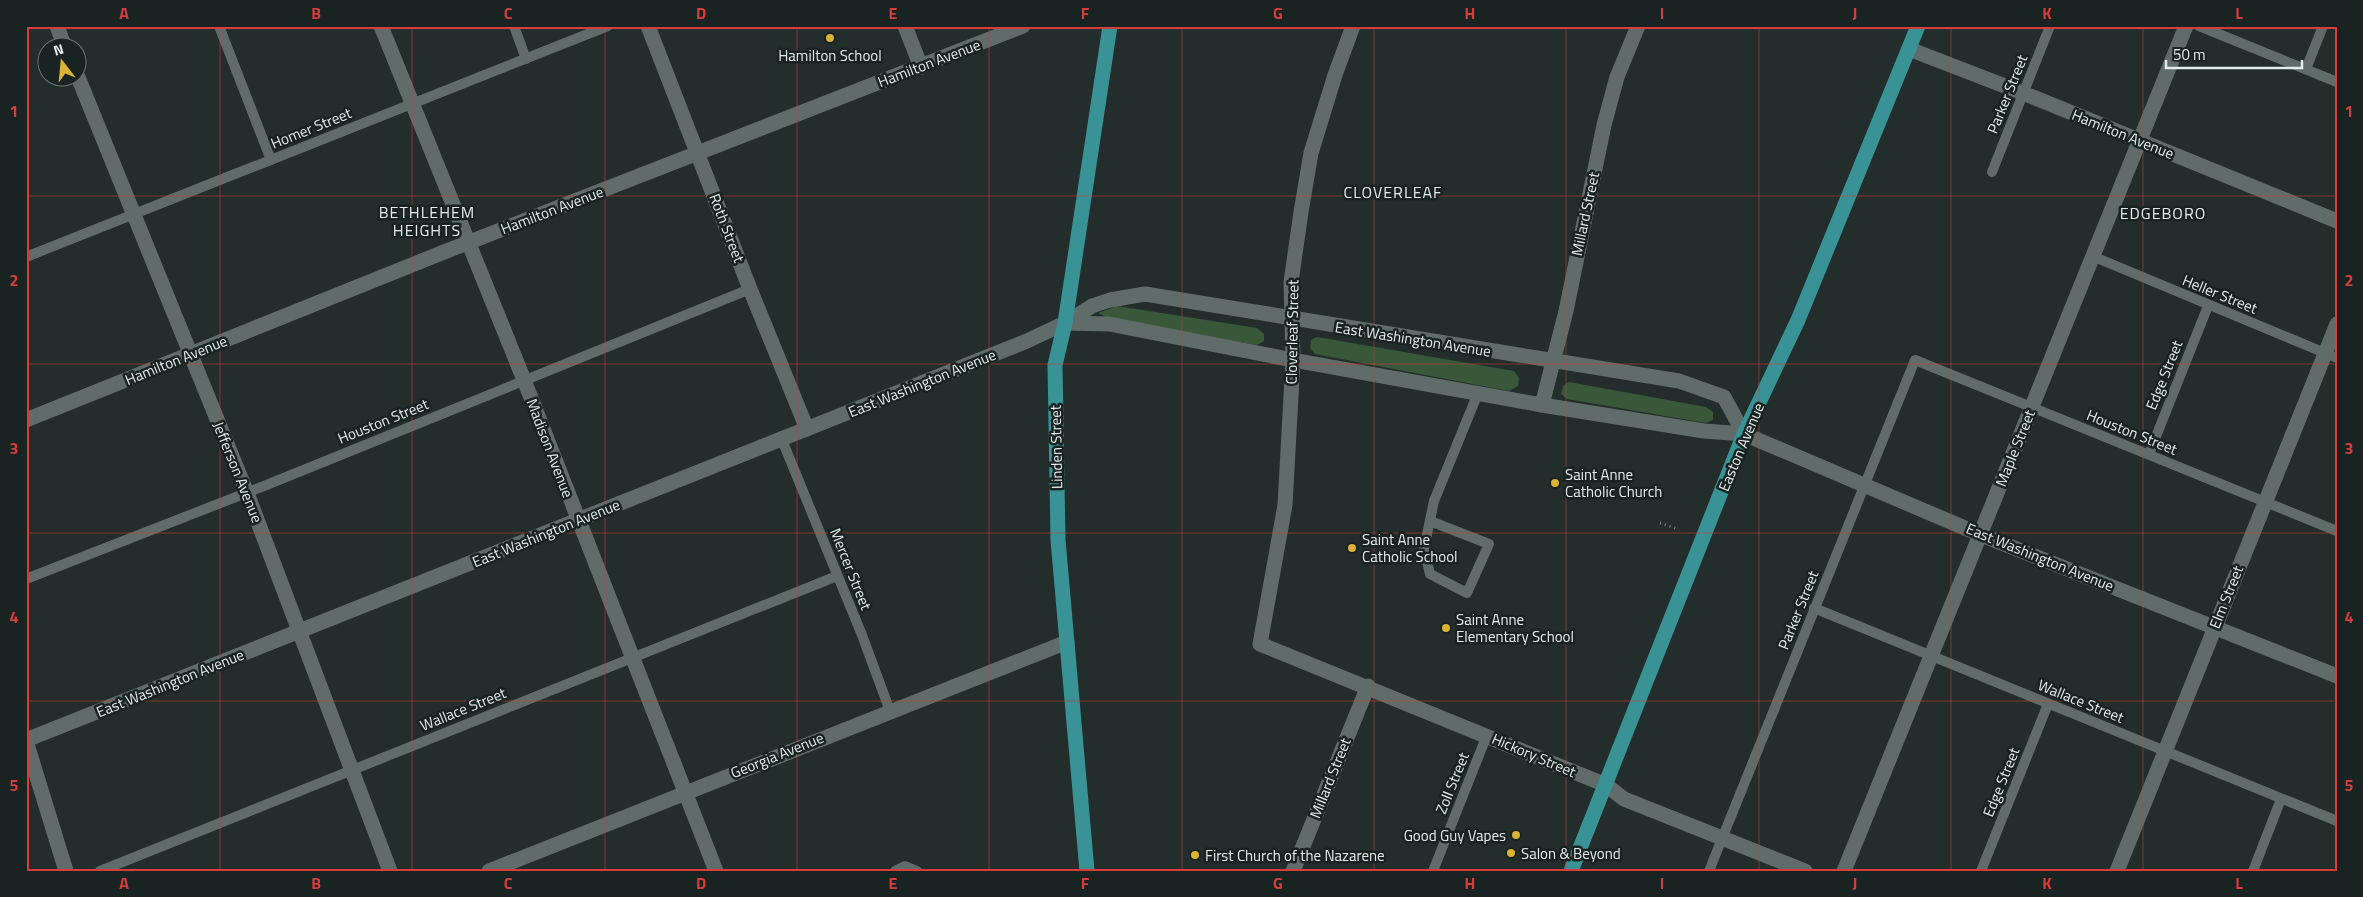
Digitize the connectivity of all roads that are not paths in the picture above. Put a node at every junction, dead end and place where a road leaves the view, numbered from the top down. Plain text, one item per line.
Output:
1 (57, 26) edge
2 (219, 26) edge
3 (381, 26) edge
4 (514, 26) edge
5 (608, 26) edge
6 (648, 26) edge
7 (905, 26) edge
8 (1023, 26) edge
9 (1110, 26) edge
10 (1353, 26) edge
11 (1638, 26) edge
12 (1918, 26) edge
13 (2050, 26) edge
14 (2186, 26) edge
15 (2199, 26) edge
16 (2323, 26) edge
17 (62, 38) edge
18 (1909, 49) junction
19 (526, 59) junction
20 (921, 67) junction
21 (2306, 69) junction
22 (2337, 82) edge
23 (82, 88) edge
24 (2023, 93) junction
25 (412, 104) junction
26 (2140, 141) junction
27 (698, 153) junction
28 (271, 160) junction
29 (1992, 172) dead end
30 (133, 214) junction
31 (2337, 221) edge
32 (468, 242) junction
33 (2092, 256) junction
34 (26, 257) edge
35 (750, 290) junction
36 (2208, 306) junction
37 (1293, 319) junction
38 (1065, 324) junction
39 (2337, 324) edge
40 (190, 354) junction
41 (2331, 356) edge
42 (1293, 360) junction
43 (1915, 360) joint
44 (1552, 362) junction
45 (524, 380) junction
46 (1478, 394) junction
47 (1542, 405) junction
48 (2032, 407) junction
49 (26, 420) edge
50 (807, 429) junction
51 (1744, 434) junction
52 (782, 440) junction
53 (2149, 454) junction
54 (1866, 486) junction
55 (246, 492) junction
56 (2265, 502) junction
57 (578, 521) junction
58 (1430, 521) junction
59 (2337, 531) edge
60 (1980, 534) junction
61 (837, 576) junction
62 (26, 579) edge
63 (1814, 608) junction
64 (2214, 625) junction
65 (300, 631) junction
66 (1067, 642) junction
67 (1260, 644) joint
68 (1930, 655) junction
69 (633, 657) junction
70 (2337, 676) edge
71 (1368, 686) junction
72 (2048, 704) junction
73 (890, 711) junction
74 (1487, 735) junction
75 (26, 740) edge
76 (2164, 752) junction
77 (351, 769) junction
78 (1606, 785) junction
79 (685, 792) junction
80 (2281, 799) junction
81 (2337, 821) edge
82 (1722, 837) junction
83 (66, 871) edge
84 (100, 871) edge
85 (390, 871) edge
86 (489, 871) edge
87 (716, 871) edge
88 (895, 871) edge
89 (917, 871) edge
90 (1087, 871) edge
91 (1293, 871) edge
92 (1433, 871) edge
93 (1571, 871) edge
94 (1709, 871) edge
95 (1804, 871) edge
96 (1844, 871) edge
97 (1981, 871) edge
98 (2117, 871) edge
99 (2253, 871) edge

1 - 17 street
2 - 28 lane
3 - 25 street, Madison Avenue
4 - 19 lane
5 - 19 lane, Homer Street
6 - 27 street, Roth Street
7 - 20 street
8 - 20 street, Hamilton Avenue
9 - 38 main road, Linden Street
10 - 37 street, Cloverleaf Street
11 - 44 street, Millard Street
12 - 18 main road, Easton Avenue
13 - 24 lane, Parker Street
14 - 26 street, Maple Street
15 - 21 lane
16 - 21 lane
18 - 24 street, Hamilton Avenue
18 - 51 main road, Easton Avenue
19 - 25 lane, Homer Street
20 - 27 street, Hamilton Avenue
21 - 22 lane
23 - 30 street, Jefferson Avenue
24 - 26 street, Hamilton Avenue
24 - 29 lane, Parker Street
25 - 28 lane, Homer Street
25 - 32 street, Madison Avenue
26 - 31 street, Hamilton Avenue
26 - 33 street, Maple Street
27 - 32 street, Hamilton Avenue
27 - 35 street, Roth Street
28 - 30 lane, Homer Street
30 - 34 lane, Homer Street
30 - 40 street, Jefferson Avenue
32 - 40 street, Hamilton Avenue
32 - 45 street, Madison Avenue
33 - 36 lane, Heller Street
33 - 48 street, Maple Street
35 - 45 lane, Houston Street
35 - 50 street, Roth Street
36 - 41 lane, Heller Street
36 - 53 lane, Edge Street
37 - 38 street, East Washington Avenue
37 - 42 street, Cloverleaf Street
37 - 44 street, East Washington Avenue
38 - 42 street, East Washington Avenue
38 - 50 street, East Washington Avenue
38 - 66 main road, Linden Street
39 - 41 street, Elm Street
40 - 49 street, Hamilton Avenue
40 - 55 street, Jefferson Avenue
41 - 56 street, Elm Street
42 - 46 street, East Washington Avenue
42 - 67 street, Cloverleaf Street
43 - 48 lane, Houston Street
43 - 54 lane, Parker Street
44 - 47 street, Millard Street
44 - 51 street, East Washington Avenue
45 - 55 lane, Houston Street
45 - 57 street, Madison Avenue
46 - 47 street, East Washington Avenue
46 - 58 lane
47 - 51 street, East Washington Avenue
48 - 53 lane, Houston Street
48 - 60 street, Maple Street
50 - 52 street, East Washington Avenue
51 - 54 street, East Washington Avenue
51 - 78 main road, Easton Avenue
52 - 57 street, East Washington Avenue
52 - 61 lane, Mercer Street
53 - 56 lane, Houston Street
54 - 60 street, East Washington Avenue
54 - 63 lane, Parker Street
55 - 62 lane, Houston Street
55 - 65 street, Jefferson Avenue
56 - 59 lane, Houston Street
56 - 64 street, Elm Street
57 - 65 street, East Washington Avenue
57 - 69 street, Madison Avenue
58 - 58 lane
60 - 64 street, East Washington Avenue
60 - 68 street, Maple Street
61 - 69 lane, Wallace Street
61 - 73 lane, Mercer Street
63 - 68 lane, Wallace Street
63 - 82 lane, Parker Street
64 - 70 street, East Washington Avenue
64 - 76 street, Elm Street
65 - 75 street, East Washington Avenue
65 - 77 street, Jefferson Avenue
66 - 73 street, Georgia Avenue
66 - 90 main road, Linden Street
67 - 71 street, Hickory Street
68 - 72 lane, Wallace Street
68 - 96 street, Maple Street
69 - 77 lane, Wallace Street
69 - 79 street, Madison Avenue
71 - 74 street, Hickory Street
71 - 91 street, Millard Street
72 - 76 lane, Wallace Street
72 - 97 lane, Edge Street
73 - 79 street, Georgia Avenue
74 - 78 street, Hickory Street
74 - 92 lane, Zoll Street
75 - 83 street
76 - 80 lane, Wallace Street
76 - 98 street, Elm Street
77 - 84 lane, Wallace Street
77 - 85 street, Jefferson Avenue
78 - 82 street, Hickory Street
78 - 93 main road, Easton Avenue
79 - 86 street, Georgia Avenue
79 - 87 street, Madison Avenue
80 - 81 lane, Wallace Street
80 - 99 lane
82 - 94 lane, Parker Street
82 - 95 street, Hickory Street
88 - 89 lane

